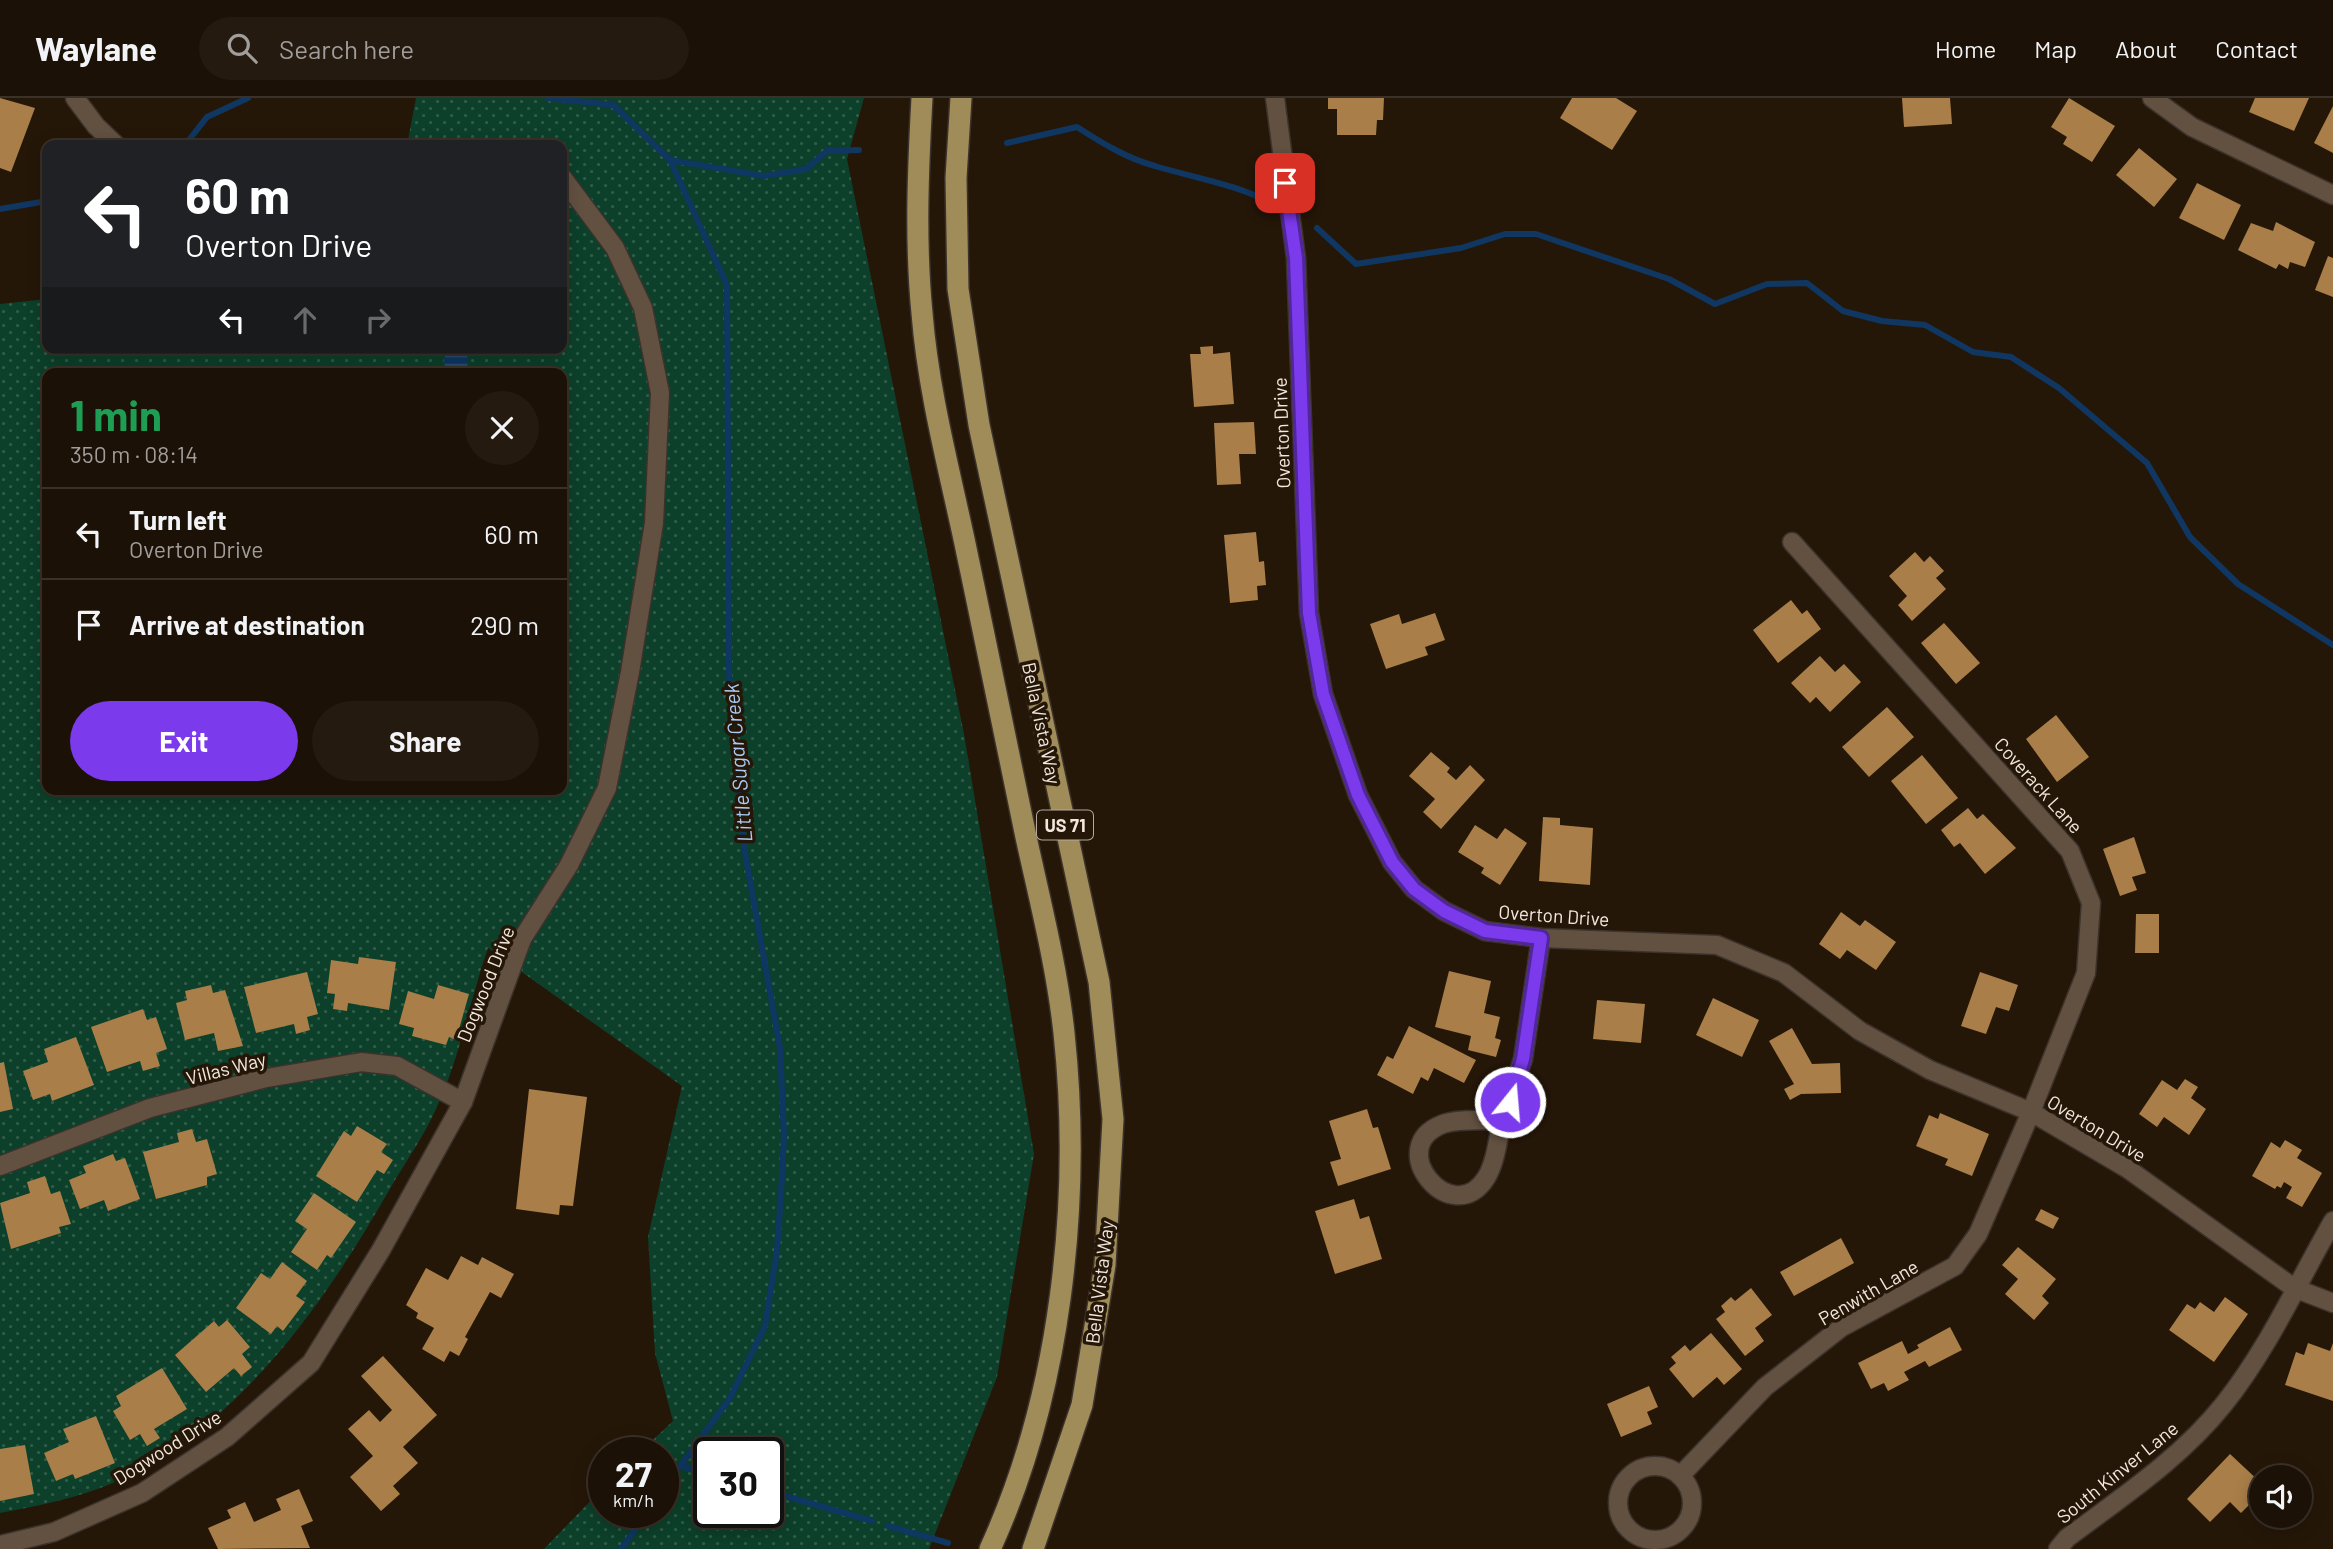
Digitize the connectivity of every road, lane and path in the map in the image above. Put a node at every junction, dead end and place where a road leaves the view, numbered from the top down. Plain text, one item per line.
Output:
1 (75, 98) edge
2 (922, 98) edge
3 (961, 98) edge
4 (1275, 98) edge
5 (2152, 98) edge
6 (111, 140) edge
7 (567, 184) edge
8 (2333, 195) edge
9 (1792, 542) dead end
10 (1541, 938) junction
11 (463, 1102) junction
12 (2031, 1112) junction
13 (1502, 1120) junction
14 (0, 1166) edge
15 (2333, 1221) edge
16 (2294, 1288) junction
17 (2333, 1303) edge
18 (1680, 1476) junction
19 (0, 1545) edge
20 (990, 1549) edge
21 (1033, 1549) edge
22 (2058, 1549) edge

1 - 6 street
2 - 20 main road, Bella Vista Way / US 71
3 - 21 main road, Bella Vista Way / US 71
4 - 10 street, Overton Drive
5 - 8 street
7 - 11 street, Dogwood Drive
9 - 12 street, Coverack Lane
10 - 12 street, Overton Drive
10 - 13 street
11 - 14 street, Villas Way
11 - 19 street, Dogwood Drive
12 - 16 street, Overton Drive
12 - 18 street, Penwith Lane
13 - 13 street
15 - 16 street, South Kinver Lane
16 - 17 street, Overton Drive
16 - 22 street, South Kinver Lane
18 - 18 street

